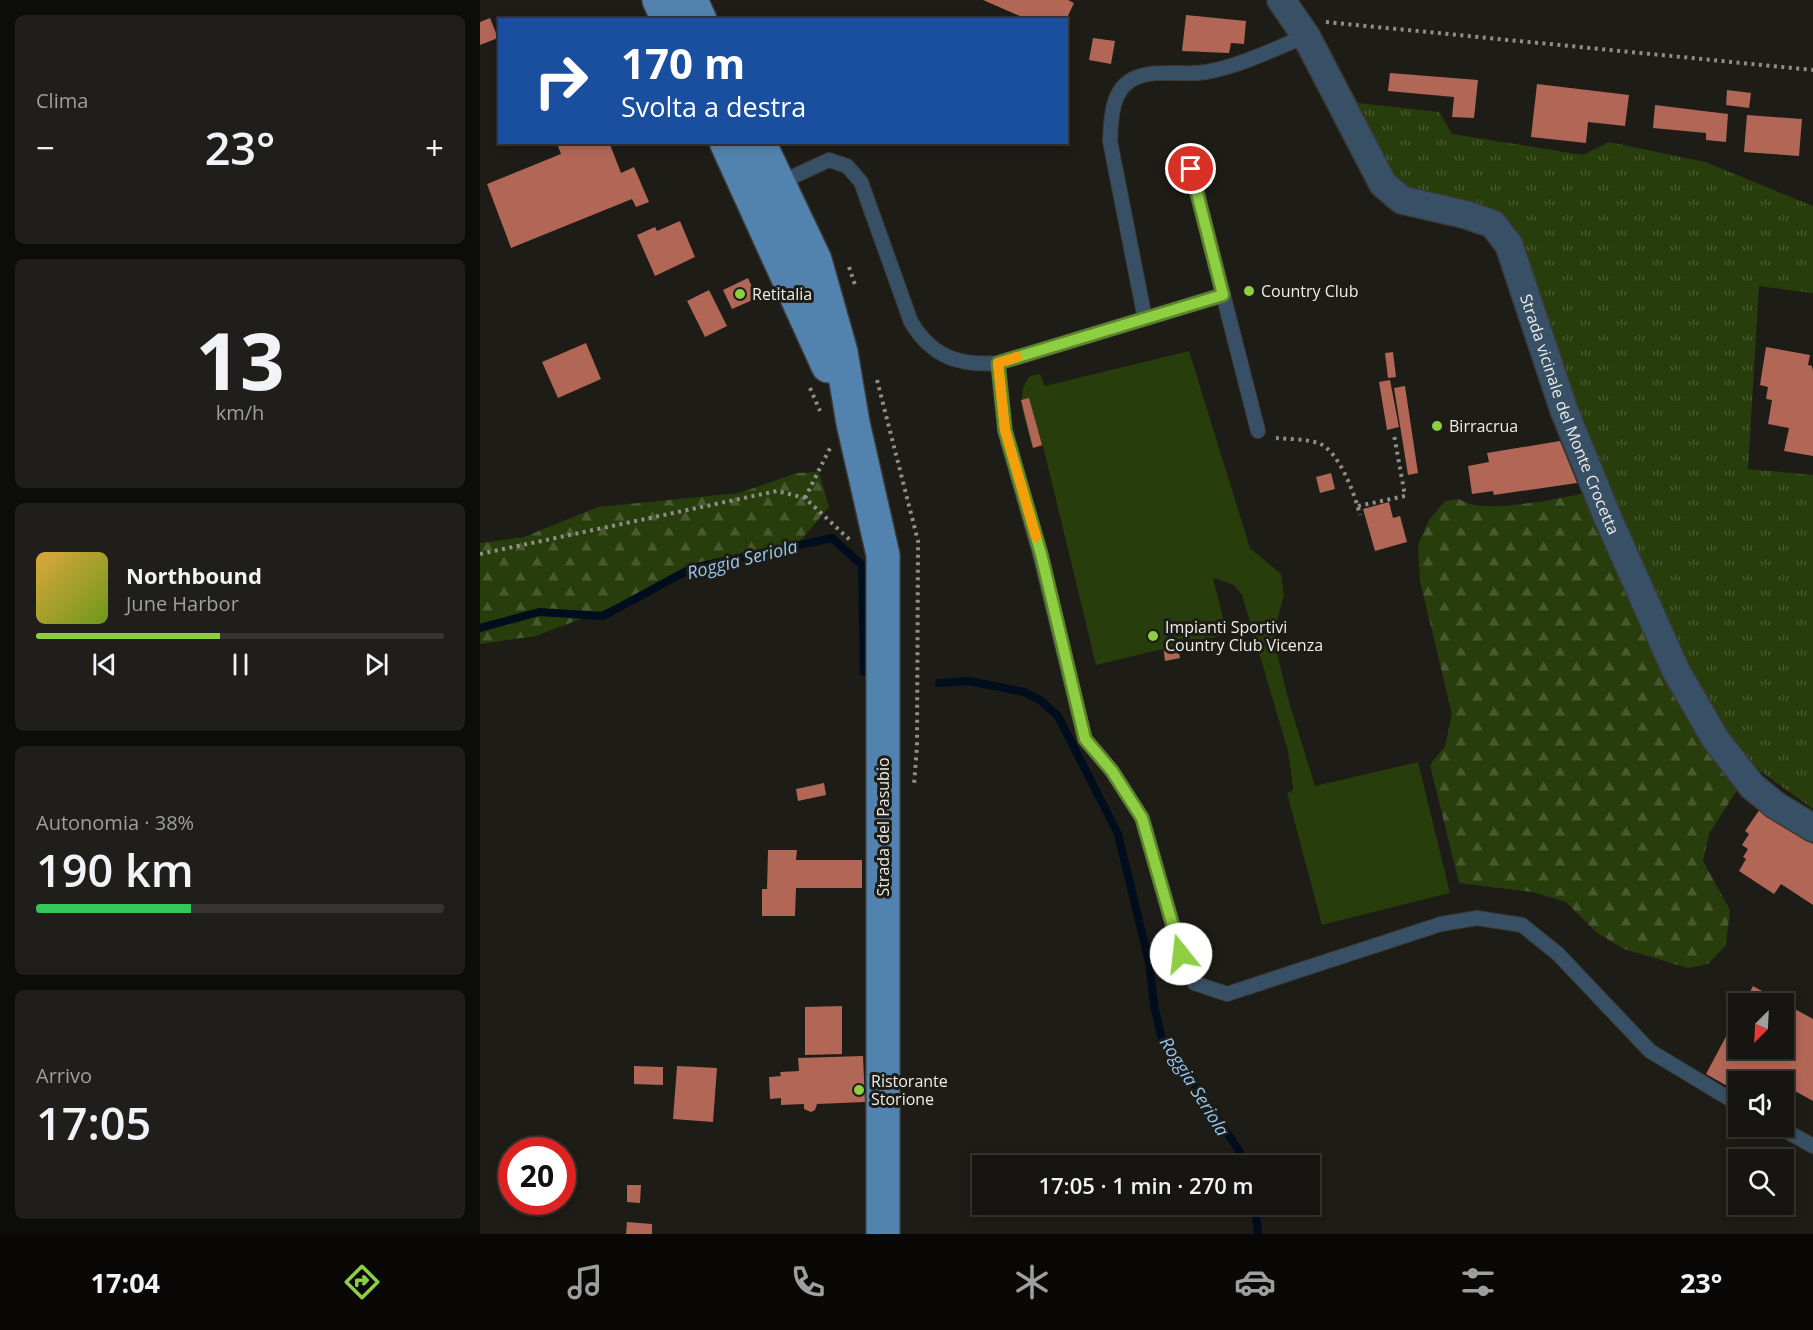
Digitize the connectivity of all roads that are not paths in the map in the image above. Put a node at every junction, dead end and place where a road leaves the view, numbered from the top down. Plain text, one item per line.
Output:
1 (659, 0) edge
2 (691, 0) edge
3 (1281, 0) edge
4 (667, 18) edge
5 (699, 18) edge
6 (1306, 36) junction
7 (727, 144) edge
8 (760, 144) edge
9 (1191, 169) dead end
10 (779, 183) junction
11 (1223, 295) junction
12 (1145, 319) junction
13 (998, 363) junction
14 (836, 428) junction
15 (1258, 431) road end
16 (1813, 828) edge
17 (1728, 1098) edge
18 (1794, 1135) edge
19 (1813, 1146) edge
20 (883, 1234) edge

1 - 4 main road
2 - 5 main road
3 - 6 street, Strada vicinale del Monte Crocetta
6 - 12 lane
6 - 16 street, Strada vicinale del Monte Crocetta
7 - 14 main road, Strada del Pasubio
8 - 10 main road, Strada del Pasubio
9 - 11 lane
10 - 13 lane
10 - 14 main road, Strada del Pasubio
11 - 12 lane
11 - 15 lane
12 - 13 lane
13 - 17 lane
14 - 20 main road, Strada del Pasubio
18 - 19 lane

